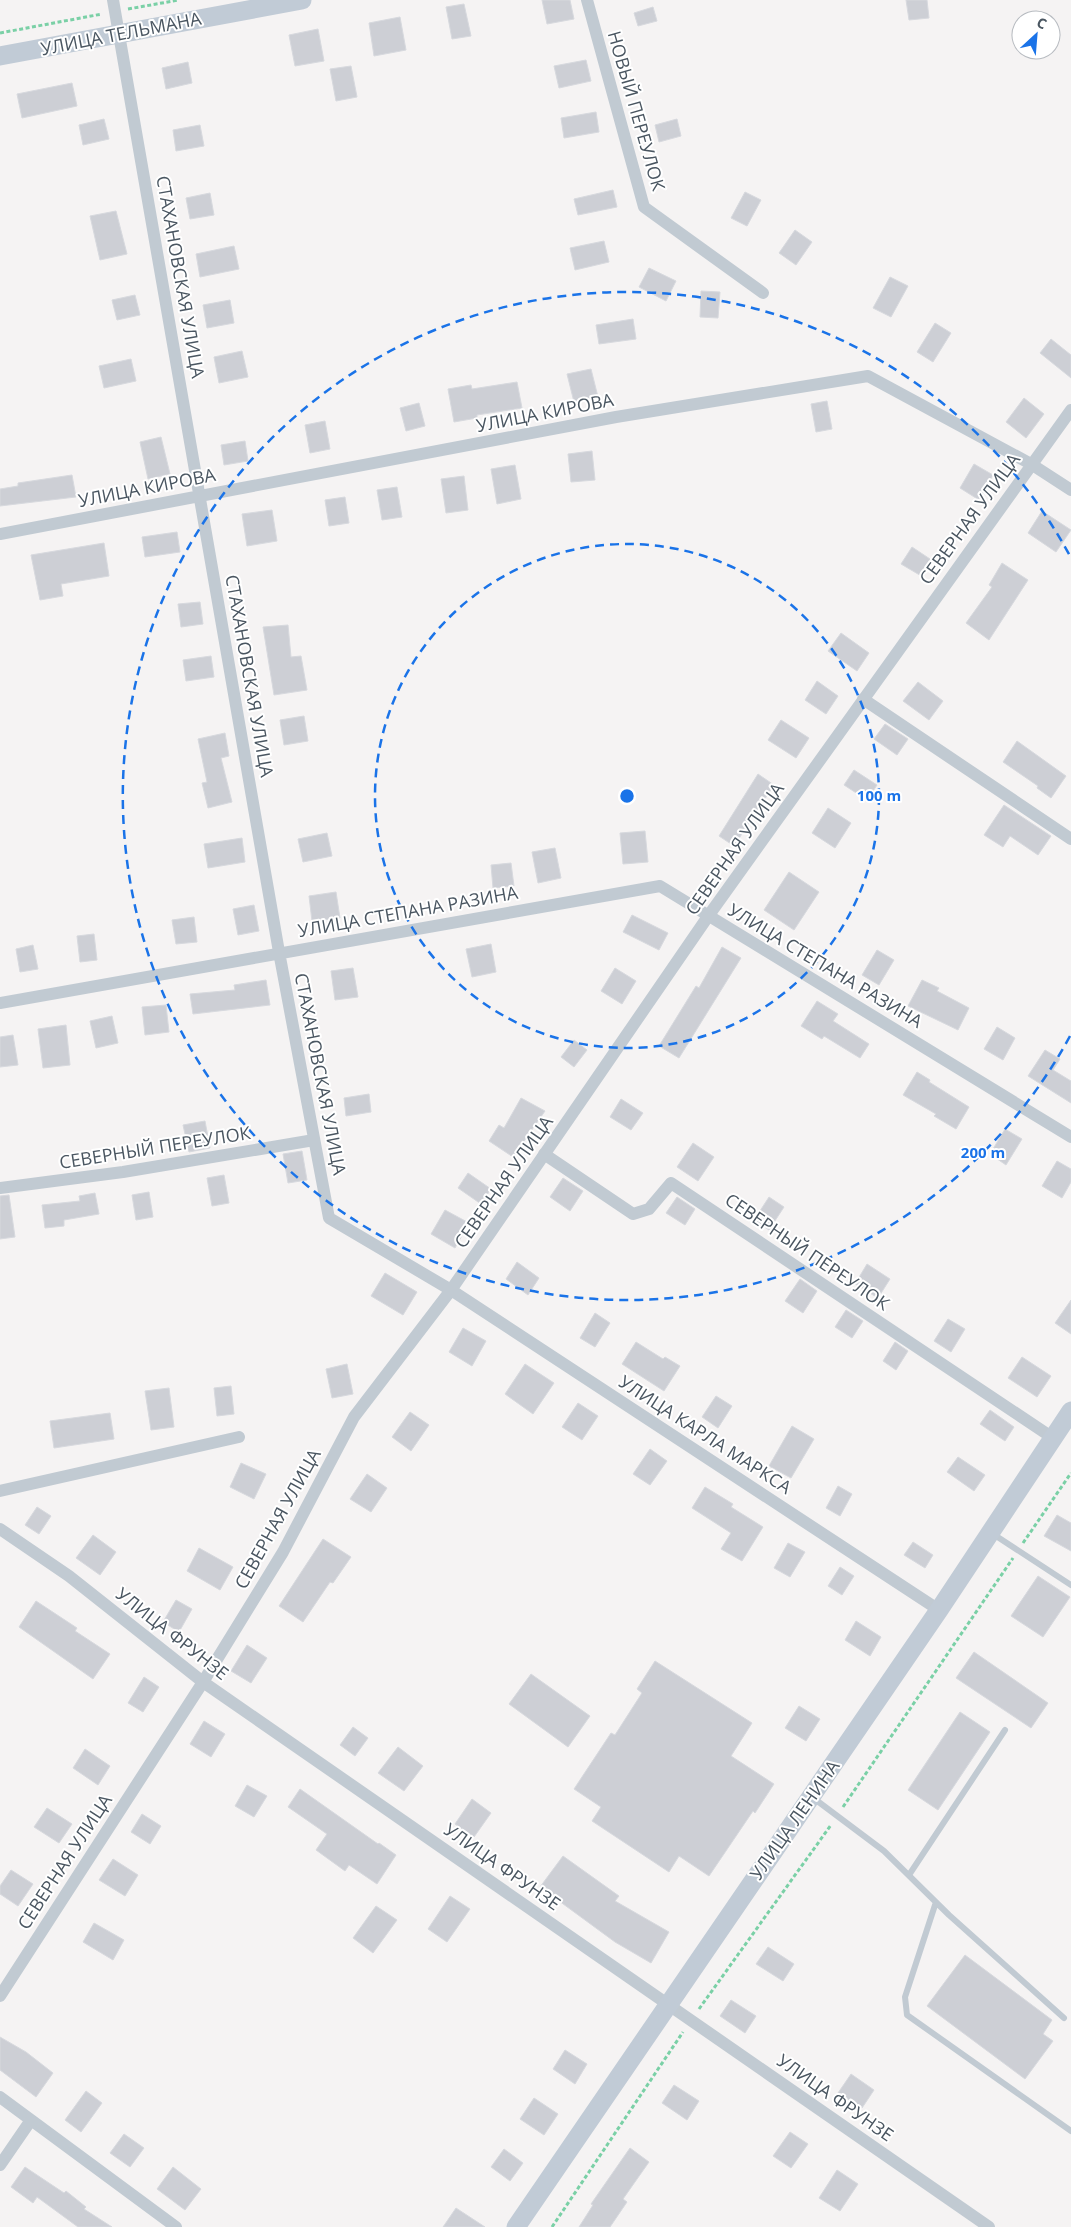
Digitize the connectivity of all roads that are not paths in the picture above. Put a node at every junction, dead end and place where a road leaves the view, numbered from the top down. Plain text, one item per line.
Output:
1 (302, 0) edge
2 (587, 0) edge
3 (114, 6) edge
4 (119, 34) junction
5 (0, 56) edge
6 (763, 293) dead end
7 (1071, 410) edge
8 (1031, 464) junction
9 (1071, 490) edge
10 (200, 496) junction
11 (0, 534) edge
12 (863, 699) junction
13 (1071, 839) edge
14 (709, 915) junction
15 (279, 952) junction
16 (0, 1003) edge
17 (1071, 1137) edge
18 (314, 1140) junction
19 (544, 1154) junction
20 (0, 1188) edge
21 (451, 1290) junction
22 (1071, 1411) edge
23 (239, 1437) dead end
24 (1053, 1438) junction
25 (0, 1491) edge
26 (0, 1528) edge
27 (991, 1532) junction
28 (1071, 1585) edge
29 (939, 1610) junction
30 (203, 1682) junction
31 (1006, 1730) dead end
32 (811, 1796) junction
33 (909, 1876) junction
34 (936, 1902) junction
35 (0, 1996) edge
36 (668, 2002) junction
37 (1064, 2018) dead end
38 (0, 2097) edge
39 (31, 2120) junction
40 (1071, 2131) edge
41 (0, 2165) edge
42 (176, 2227) edge
43 (516, 2227) edge
44 (990, 2227) edge

1 - 4 main road, УЛИЦА ТЕЛЬМАНА
2 - 6 street, НОВЫЙ ПЕРЕУЛОК
3 - 4 street, СТАХАНОВСКАЯ УЛИЦА
4 - 5 main road, УЛИЦА ТЕЛЬМАНА
4 - 10 street, СТАХАНОВСКАЯ УЛИЦА
7 - 8 street, СЕВЕРНАЯ УЛИЦА
8 - 9 street, УЛИЦА КИРОВА
8 - 10 street, УЛИЦА КИРОВА
8 - 12 street, СЕВЕРНАЯ УЛИЦА
10 - 11 street, УЛИЦА КИРОВА
10 - 15 street, СТАХАНОВСКАЯ УЛИЦА
12 - 13 street
12 - 14 street, СЕВЕРНАЯ УЛИЦА
14 - 15 street, УЛИЦА СТЕПАНА РАЗИНА
14 - 17 street, УЛИЦА СТЕПАНА РАЗИНА
14 - 19 street, СЕВЕРНАЯ УЛИЦА
15 - 16 street, УЛИЦА СТЕПАНА РАЗИНА
15 - 18 street, СТАХАНОВСКАЯ УЛИЦА
18 - 20 street, СЕВЕРНЫЙ ПЕРЕУЛОК
18 - 21 street, СТАХАНОВСКАЯ УЛИЦА
19 - 21 street, СЕВЕРНАЯ УЛИЦА
19 - 24 street, СЕВЕРНЫЙ ПЕРЕУЛОК
21 - 29 street, УЛИЦА КАРЛА МАРКСА
21 - 30 street, СЕВЕРНАЯ УЛИЦА
22 - 24 main road, УЛИЦА ЛЕНИНА
23 - 25 street
24 - 27 main road, УЛИЦА ЛЕНИНА
26 - 30 street, УЛИЦА ФРУНЗЕ
27 - 28 lane
27 - 29 main road, УЛИЦА ЛЕНИНА
29 - 32 main road, УЛИЦА ЛЕНИНА
30 - 35 street, СЕВЕРНАЯ УЛИЦА
30 - 36 street, УЛИЦА ФРУНЗЕ
31 - 33 lane
32 - 33 lane
32 - 36 main road, УЛИЦА ЛЕНИНА
33 - 34 lane
34 - 37 lane
34 - 40 lane
36 - 43 main road, УЛИЦА ЛЕНИНА
36 - 44 street, УЛИЦА ФРУНЗЕ
38 - 39 street
39 - 41 street
39 - 42 street

